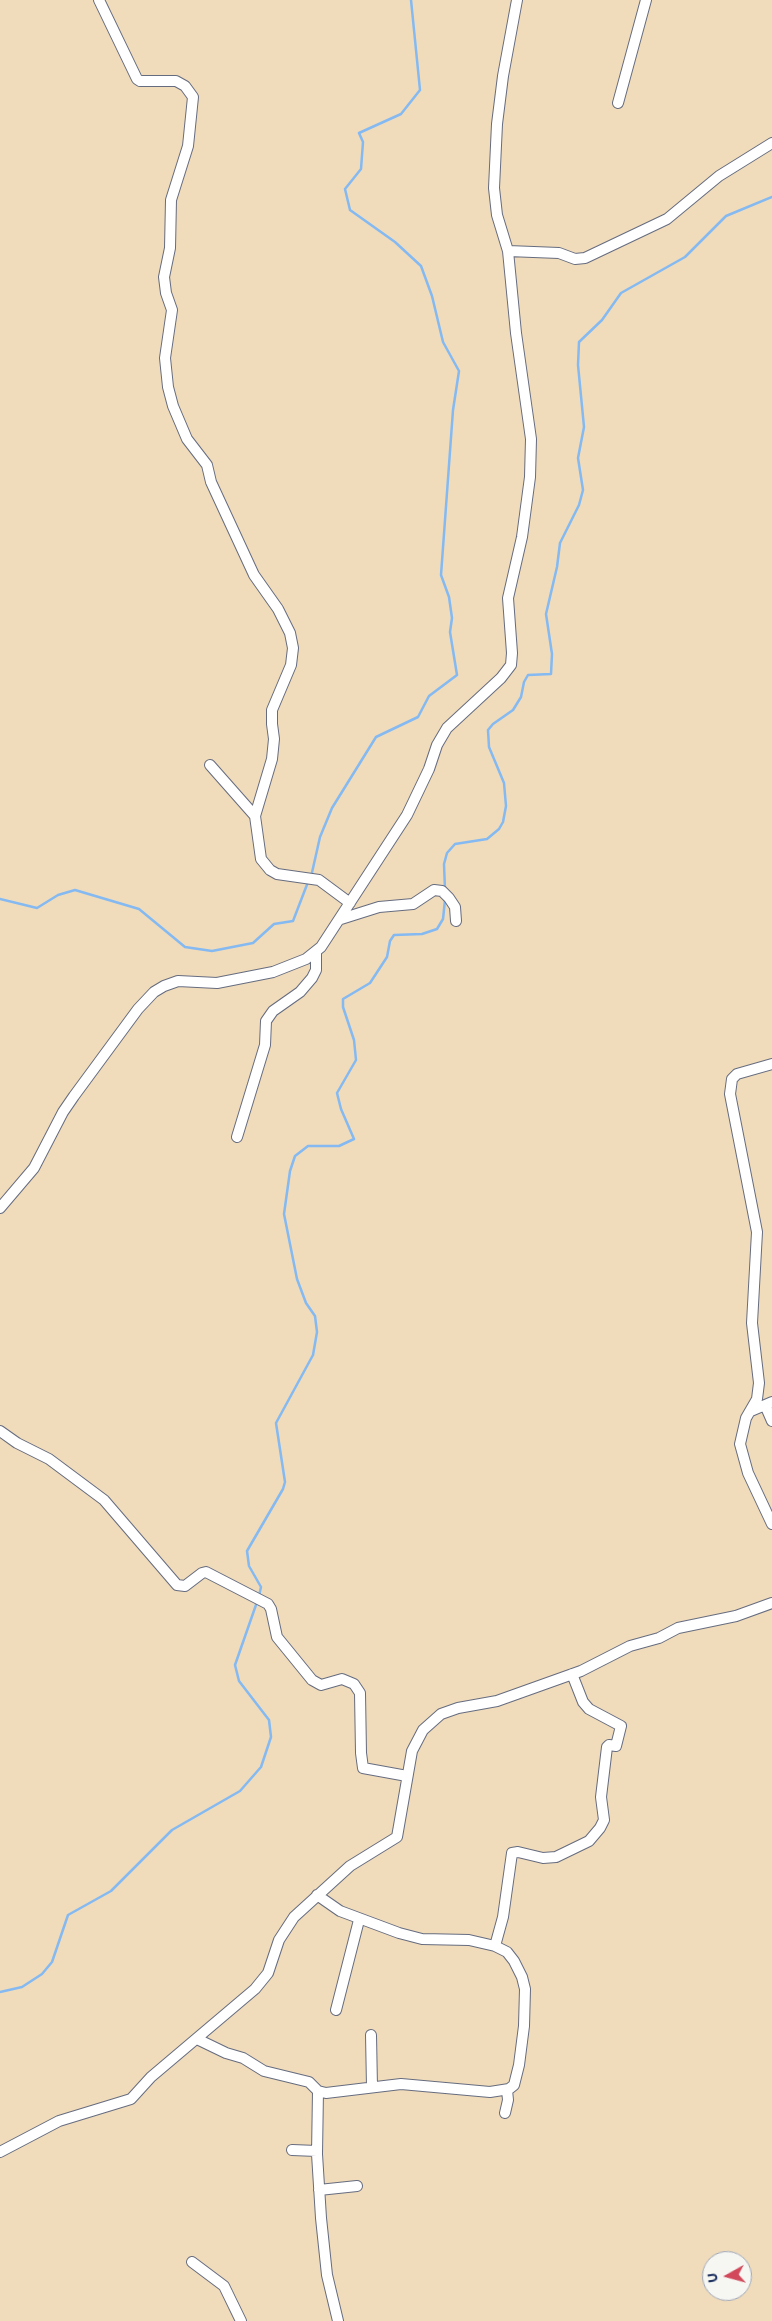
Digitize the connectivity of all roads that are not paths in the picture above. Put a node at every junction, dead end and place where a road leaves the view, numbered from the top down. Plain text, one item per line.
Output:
1 (99, 0) edge
2 (517, 0) edge
3 (646, 0) edge
4 (618, 103) dead end
5 (772, 143) edge
6 (508, 251) junction
7 (210, 765) dead end
8 (255, 816) junction
9 (350, 903) junction
10 (341, 919) junction
11 (456, 921) dead end
12 (316, 952) junction
13 (772, 1064) edge
14 (237, 1137) dead end
15 (0, 1208) edge
16 (769, 1403) edge
17 (751, 1411) junction
18 (772, 1422) edge
19 (0, 1431) edge
20 (772, 1524) edge
21 (772, 1603) edge
22 (572, 1674) junction
23 (407, 1776) junction
24 (317, 1895) junction
25 (359, 1920) junction
26 (495, 1946) junction
27 (336, 2010) dead end
28 (371, 2036) dead end
29 (197, 2039) junction
30 (372, 2087) junction
31 (507, 2090) junction
32 (318, 2091) junction
33 (505, 2113) dead end
34 (292, 2150) dead end
35 (317, 2151) junction
36 (0, 2152) edge
37 (358, 2186) dead end
38 (319, 2190) junction
39 (192, 2262) dead end
40 (241, 2321) edge
41 (338, 2321) edge

1 - 8 street
2 - 6 street
3 - 4 street
5 - 6 street
6 - 9 street
7 - 8 street
8 - 9 street
9 - 10 street
10 - 11 street
10 - 12 street
12 - 14 street
12 - 15 street
13 - 17 street
16 - 17 street
16 - 18 street
17 - 20 street
19 - 23 street
21 - 22 street
22 - 23 street
22 - 26 street
23 - 24 street
24 - 25 street
24 - 29 street
25 - 26 street
25 - 27 street
26 - 31 street
28 - 30 street
29 - 32 street
29 - 36 street
30 - 31 street
30 - 32 street
31 - 33 street
32 - 35 street
34 - 35 street
35 - 38 street
37 - 38 street
38 - 41 street
39 - 40 street

